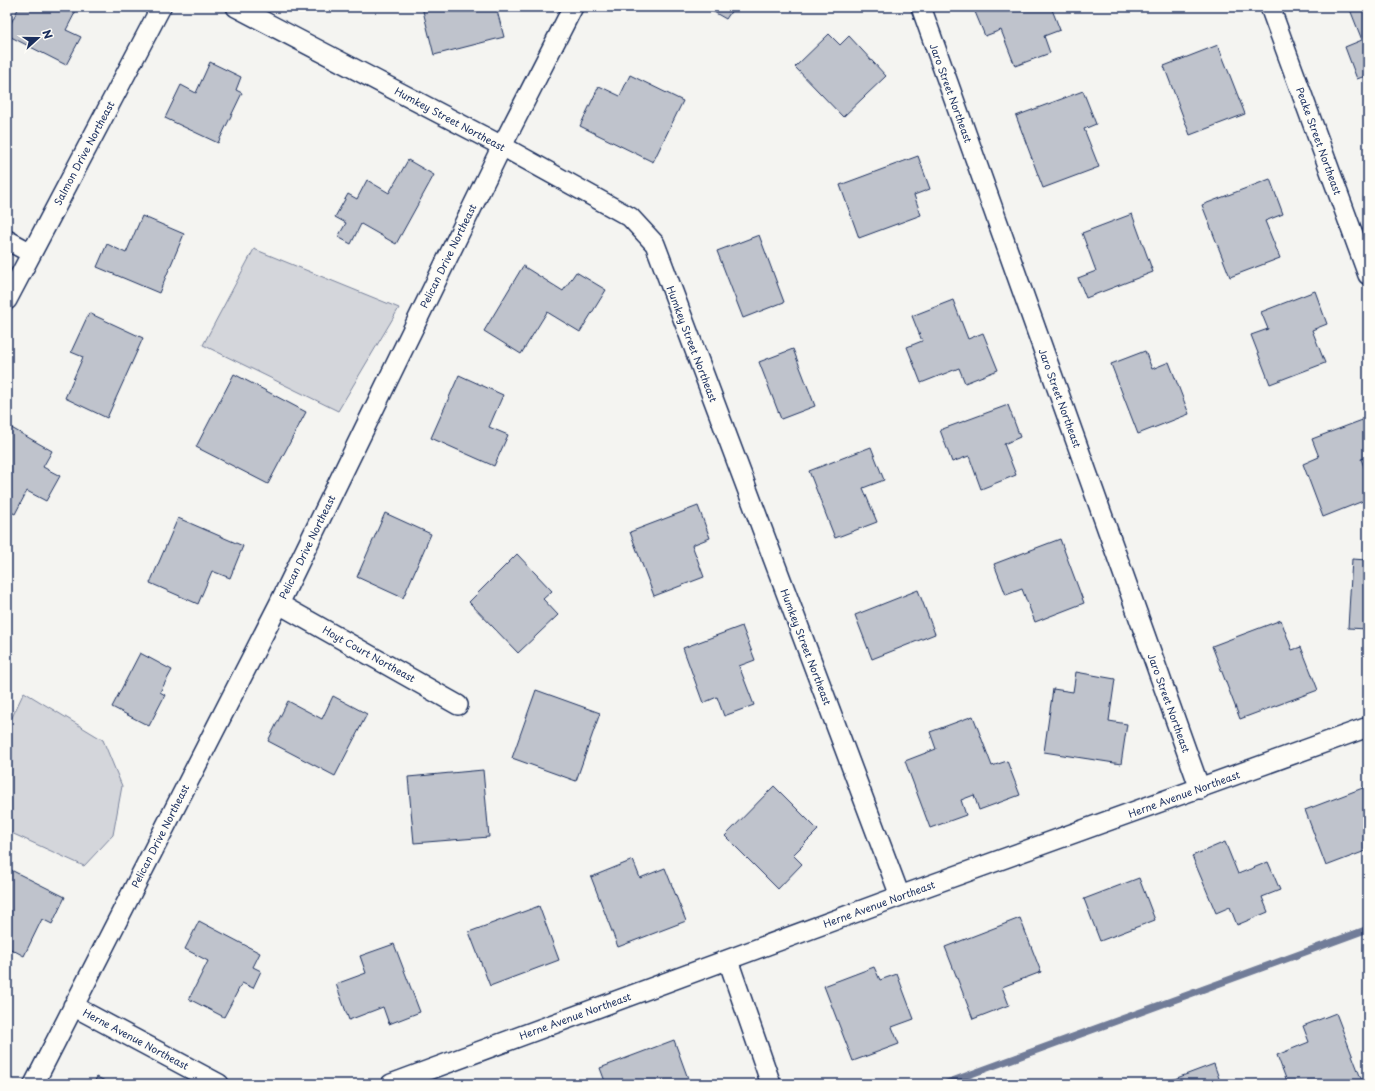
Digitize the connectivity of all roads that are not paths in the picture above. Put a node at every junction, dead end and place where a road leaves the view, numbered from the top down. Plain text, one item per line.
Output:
1 (161, 7) edge
2 (236, 7) edge
3 (573, 7) edge
4 (921, 7) edge
5 (1270, 7) edge
6 (502, 146) junction
7 (7, 240) edge
8 (31, 253) junction
9 (1368, 275) edge
10 (7, 300) edge
11 (279, 604) junction
12 (458, 704) dead end
13 (1368, 727) edge
14 (1200, 788) junction
15 (900, 896) junction
16 (728, 960) junction
17 (73, 1006) junction
18 (34, 1084) edge
19 (219, 1084) edge
20 (391, 1084) edge
21 (771, 1084) edge

1 - 8 street, Salmon Drive Northeast
2 - 6 street, Humkey Street Northeast
3 - 6 street, Pelican Drive Northeast
4 - 14 street, Jaro Street Northeast
5 - 9 street, Peake Street Northeast
6 - 11 street, Pelican Drive Northeast
6 - 15 street, Humkey Street Northeast
7 - 8 street
8 - 10 street, Salmon Drive Northeast
11 - 12 street, Hoyt Court Northeast
11 - 17 street, Pelican Drive Northeast
13 - 14 street, Herne Avenue Northeast
14 - 15 street, Herne Avenue Northeast
15 - 16 street, Herne Avenue Northeast
16 - 20 street, Herne Avenue Northeast
16 - 21 street
17 - 18 street, Pelican Drive Northeast
17 - 19 street, Herne Avenue Northeast

